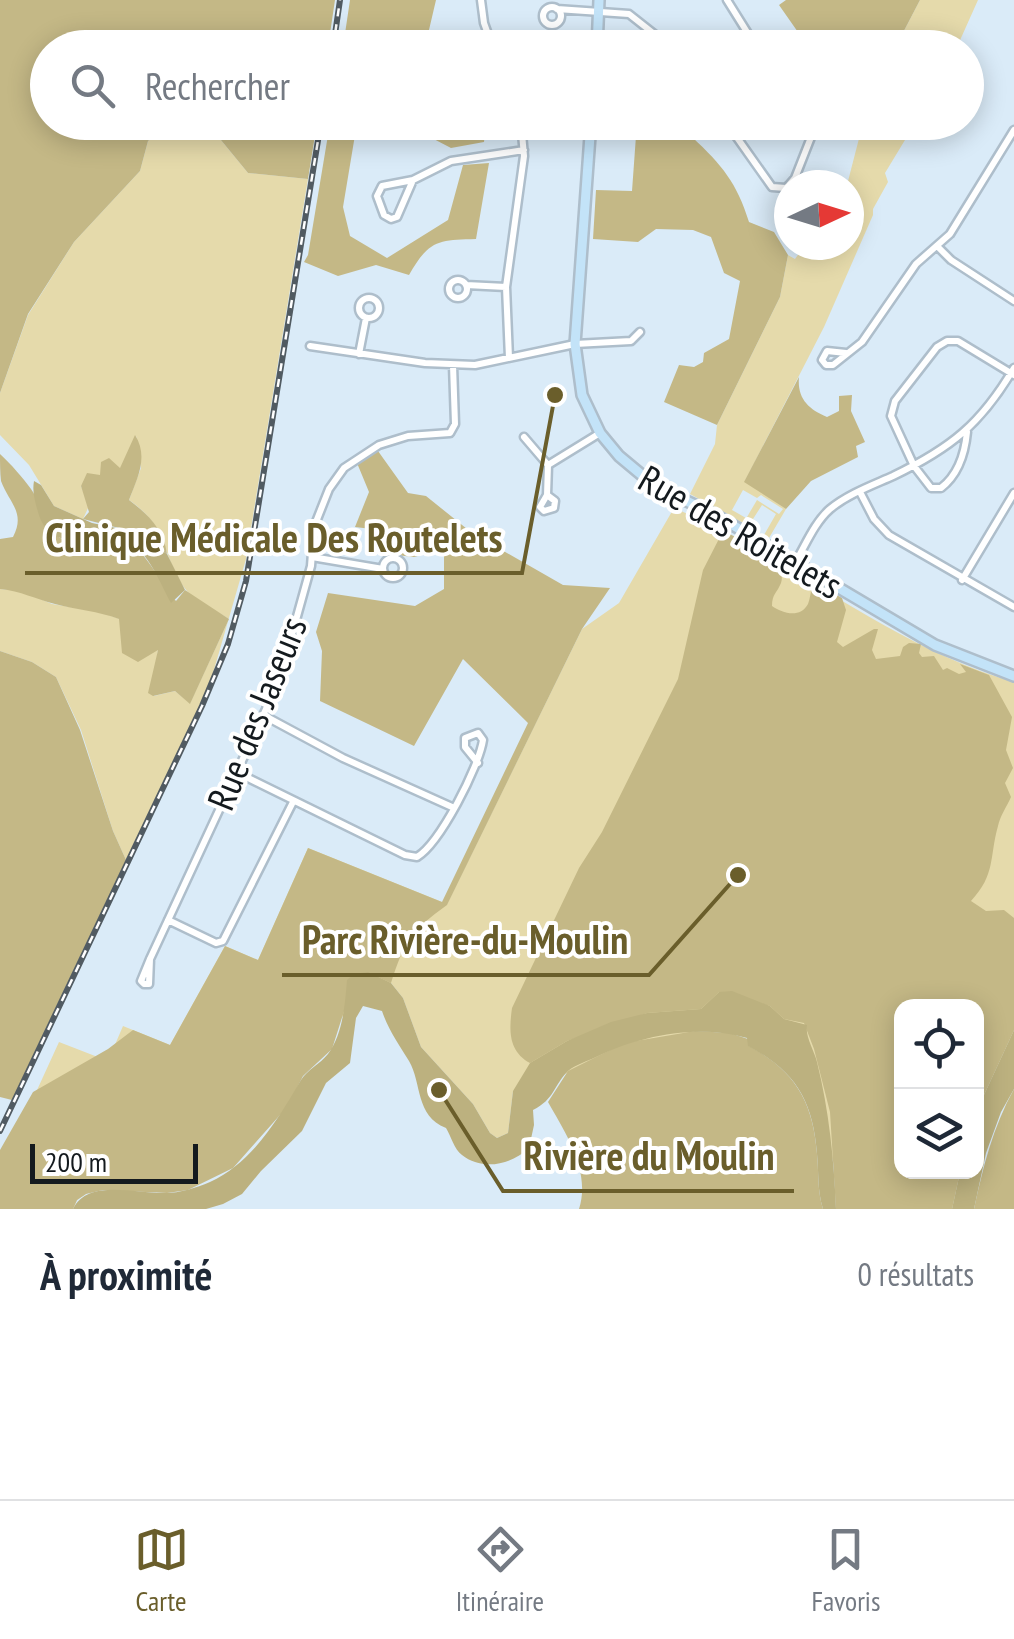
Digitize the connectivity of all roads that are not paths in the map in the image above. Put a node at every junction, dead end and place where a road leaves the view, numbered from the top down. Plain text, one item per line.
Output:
1 (482, 0) edge
2 (727, 0) edge
3 (599, 6) edge
4 (557, 9) dead end
5 (486, 30) edge
6 (649, 30) edge
7 (746, 30) edge
8 (1014, 130) edge
9 (523, 140) edge
10 (590, 140) edge
11 (739, 140) edge
12 (810, 140) edge
13 (524, 150) junction
14 (799, 170) edge
15 (412, 180) junction
16 (774, 187) edge
17 (938, 247) junction
18 (466, 285) dead end
19 (506, 287) junction
20 (1014, 301) edge
21 (366, 318) dead end
22 (640, 332) dead end
23 (575, 344) junction
24 (310, 346) dead end
25 (846, 353) dead end
26 (359, 354) junction
27 (510, 358) junction
28 (452, 365) junction
29 (1013, 372) edge
30 (967, 432) junction
31 (600, 433) junction
32 (524, 438) dead end
33 (548, 465) junction
34 (914, 466) junction
35 (860, 492) junction
36 (1014, 493) edge
37 (547, 494) dead end
38 (312, 557) junction
39 (796, 561) junction
40 (383, 569) dead end
41 (962, 580) junction
42 (1014, 608) edge
43 (1014, 676) edge
44 (263, 715) junction
45 (478, 763) dead end
46 (236, 772) junction
47 (293, 802) junction
48 (452, 808) junction
49 (168, 920) junction
50 (150, 959) dead end

1 - 5 street
2 - 7 street
3 - 4 street
3 - 6 street
8 - 17 street
9 - 13 street
10 - 23 street, Rue des Roitelets
11 - 16 street
12 - 14 street
13 - 15 street
13 - 19 street
15 - 15 street
17 - 20 street
17 - 25 street
18 - 19 street
19 - 27 street
21 - 26 street
22 - 23 street
23 - 27 street
23 - 31 street, Rue des Roitelets
24 - 26 street
26 - 28 street
27 - 28 street
28 - 38 street, Rue des Jaseurs
29 - 30 street
29 - 34 street
30 - 34 street
30 - 34 street
31 - 33 street
31 - 39 street, Rue des Roitelets
32 - 33 street
33 - 37 street
34 - 35 street
35 - 39 street
35 - 41 street
36 - 41 street
38 - 40 street
38 - 44 street, Rue des Jaseurs
39 - 43 street, Rue des Roitelets
41 - 42 street
44 - 46 street, Rue des Jaseurs
44 - 48 street
45 - 48 street
46 - 47 street
46 - 49 street, Rue des Jaseurs
47 - 48 street
47 - 49 street
49 - 50 street, Rue des Jaseurs

